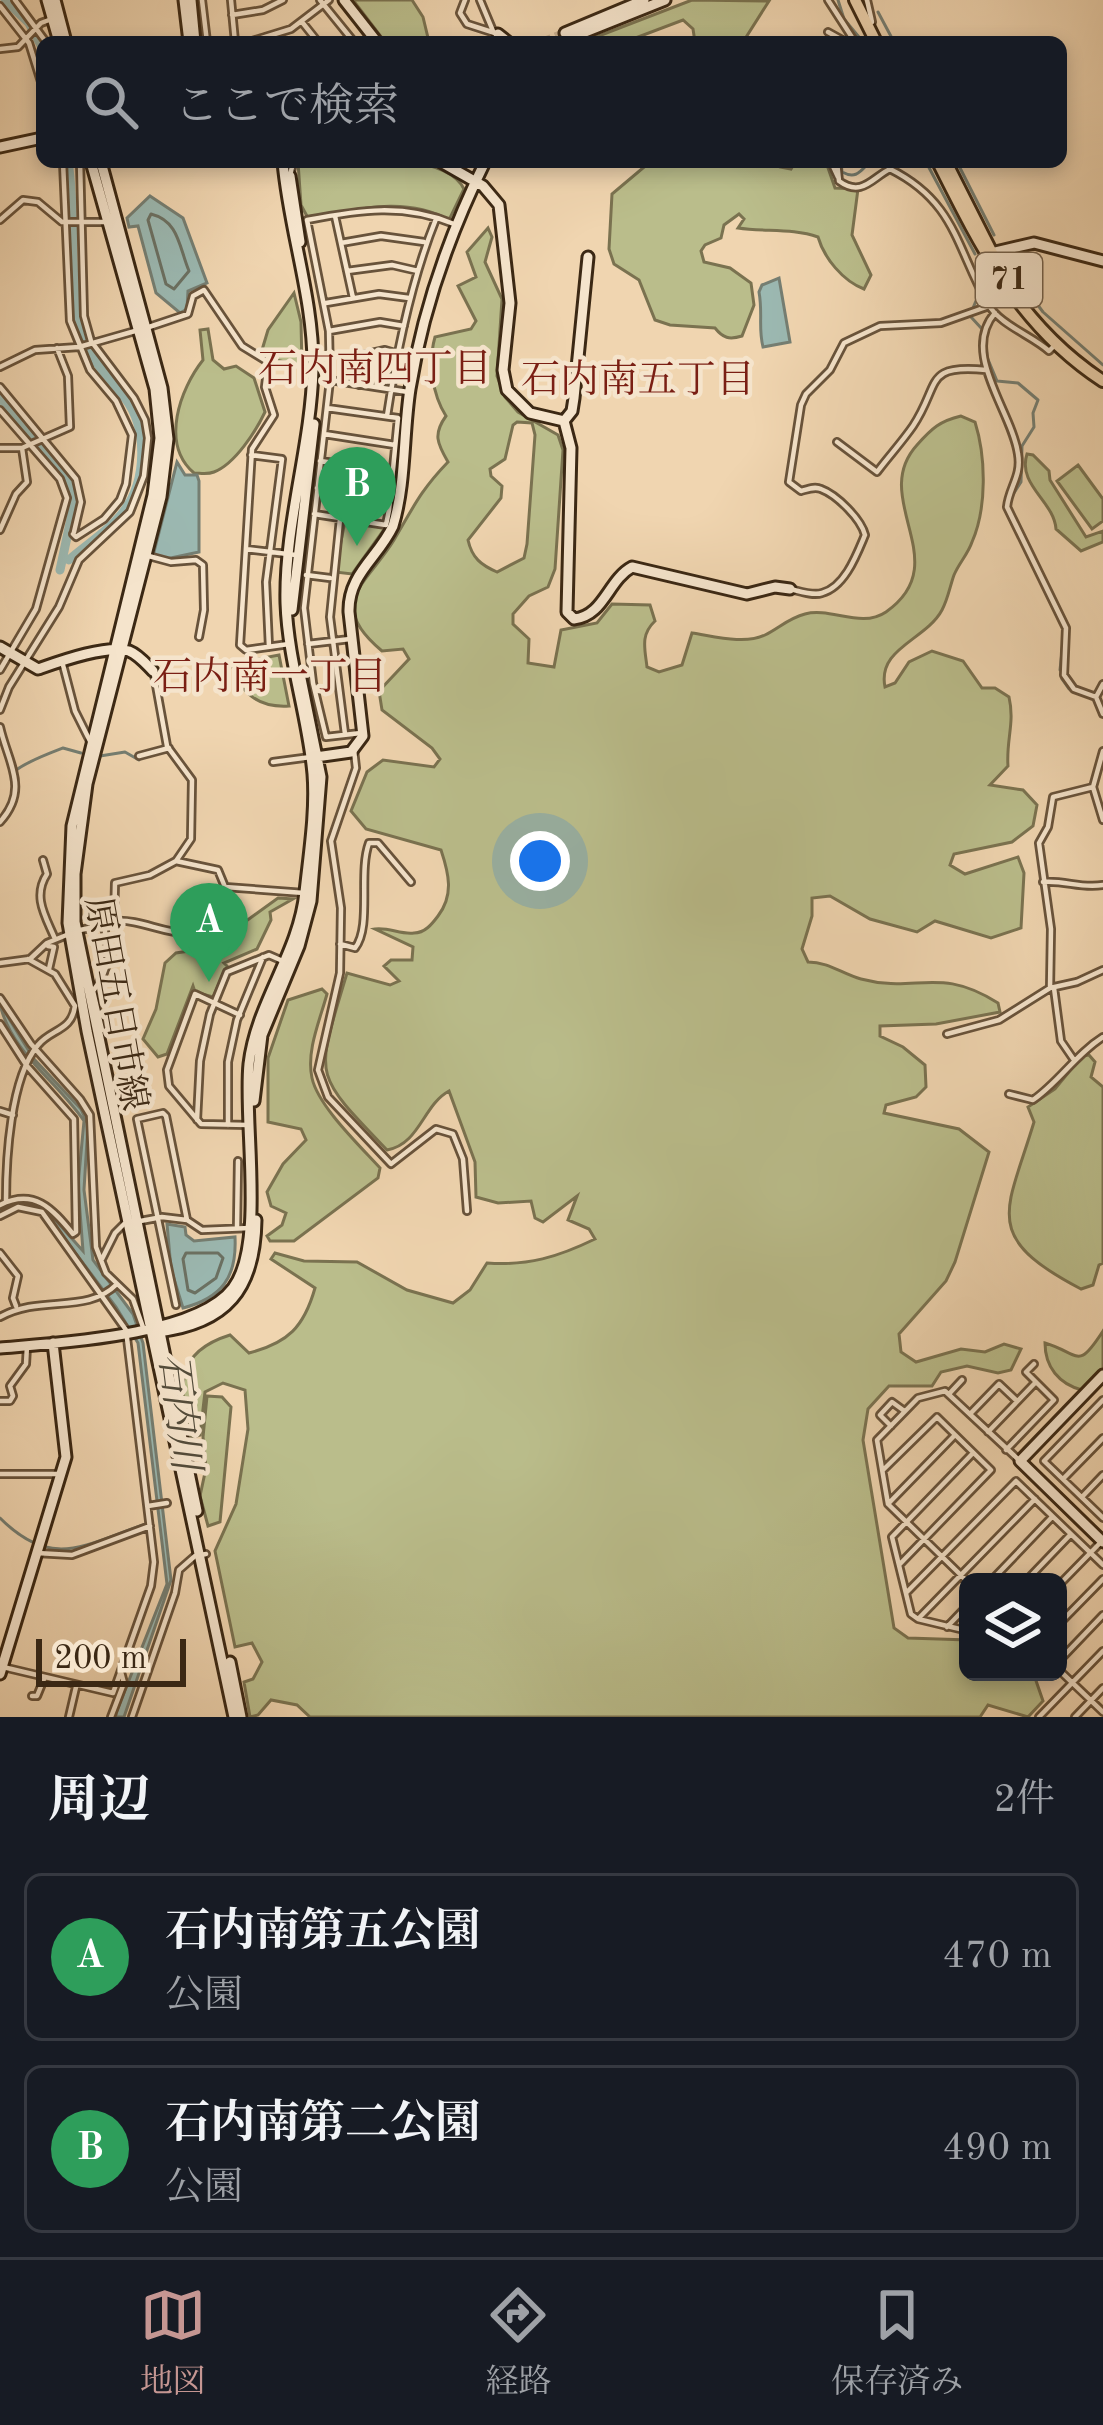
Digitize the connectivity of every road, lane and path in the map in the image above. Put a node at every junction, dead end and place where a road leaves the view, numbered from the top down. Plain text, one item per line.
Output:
1 (15, 0) edge
2 (51, 0) edge
3 (188, 0) edge
4 (202, 0) edge
5 (231, 0) edge
6 (283, 0) edge
7 (344, 0) edge
8 (465, 0) edge
9 (481, 0) edge
10 (644, 0) edge
11 (664, 0) edge
12 (828, 0) edge
13 (861, 0) edge
14 (324, 1) edge
15 (0, 6) edge
16 (232, 15) junction
17 (52, 20) junction
18 (302, 22) junction
19 (37, 27) junction
20 (828, 32) dead end
21 (498, 34) junction
22 (42, 36) edge
23 (59, 36) edge
24 (60, 36) edge
25 (191, 36) edge
26 (206, 36) edge
27 (235, 36) edge
28 (282, 36) edge
29 (313, 36) edge
30 (350, 36) edge
31 (372, 36) edge
32 (500, 36) edge
33 (567, 36) edge
34 (568, 36) edge
35 (835, 36) edge
36 (851, 36) edge
37 (876, 36) edge
38 (877, 36) edge
39 (27, 38) junction
40 (0, 49) edge
41 (36, 66) edge
42 (36, 138) edge
43 (0, 147) edge
44 (63, 168) edge
45 (80, 168) edge
46 (93, 168) edge
47 (102, 168) edge
48 (289, 168) edge
49 (289, 168) edge
50 (452, 168) edge
51 (482, 168) edge
52 (836, 168) edge
53 (945, 168) edge
54 (290, 176) joint
55 (476, 181) junction
56 (335, 215) junction
57 (437, 218) junction
58 (0, 220) edge
59 (79, 221) junction
60 (65, 222) junction
61 (108, 223) junction
62 (454, 224) junction
63 (341, 243) junction
64 (427, 243) junction
65 (988, 254) junction
66 (588, 257) dead end
67 (1103, 261) edge
68 (971, 262) junction
69 (347, 271) junction
70 (418, 271) junction
71 (353, 298) junction
72 (411, 298) junction
73 (326, 303) junction
74 (989, 306) junction
75 (995, 313) junction
76 (404, 326) junction
77 (141, 329) junction
78 (329, 332) junction
79 (93, 344) junction
80 (1055, 345) junction
81 (78, 347) junction
82 (57, 348) junction
83 (398, 353) junction
84 (0, 367) edge
85 (988, 370) junction
86 (1103, 378) edge
87 (330, 380) junction
88 (358, 385) junction
89 (0, 387) edge
90 (391, 390) junction
91 (409, 392) junction
92 (327, 408) junction
93 (0, 410) edge
94 (386, 416) junction
95 (564, 421) junction
96 (324, 434) junction
97 (133, 435) junction
98 (147, 435) junction
99 (41, 440) junction
100 (837, 442) dead end
101 (31, 444) junction
102 (395, 445) junction
103 (0, 448) edge
104 (22, 448) junction
105 (251, 454) junction
106 (320, 461) junction
107 (393, 472) junction
108 (317, 488) junction
109 (390, 499) junction
110 (66, 512) junction
111 (314, 514) junction
112 (78, 515) junction
113 (340, 519) junction
114 (0, 530) edge
115 (246, 549) junction
116 (269, 551) junction
117 (145, 555) junction
118 (292, 555) junction
119 (306, 575) junction
120 (332, 579) junction
121 (790, 589) joint
122 (199, 637) dead end
123 (352, 638) junction
124 (334, 640) junction
125 (289, 644) junction
126 (308, 644) junction
127 (269, 647) junction
128 (116, 650) junction
129 (7, 652) edge
130 (62, 660) junction
131 (24, 662) junction
132 (0, 670) edge
133 (153, 671) joint
134 (1103, 684) edge
135 (1096, 697) junction
136 (0, 710) edge
137 (1103, 714) edge
138 (0, 727) edge
139 (364, 733) junction
140 (346, 734) junction
141 (91, 743) junction
142 (169, 748) junction
143 (354, 750) junction
144 (1103, 751) edge
145 (139, 756) dead end
146 (315, 757) junction
147 (273, 762) dead end
148 (1093, 787) junction
149 (1103, 820) edge
150 (0, 822) edge
151 (43, 860) dead end
152 (176, 861) junction
153 (411, 882) dead end
154 (1043, 882) junction
155 (1103, 886) edge
156 (225, 887) junction
157 (305, 893) junction
158 (115, 921) junction
159 (104, 927) junction
160 (73, 932) junction
161 (55, 939) junction
162 (46, 944) junction
163 (340, 944) junction
164 (263, 957) junction
165 (28, 959) junction
166 (0, 963) edge
167 (288, 963) junction
168 (49, 969) junction
169 (1103, 970) edge
170 (1052, 988) junction
171 (91, 992) junction
172 (0, 998) edge
173 (214, 1003) junction
174 (239, 1015) junction
175 (0, 1024) edge
176 (95, 1030) junction
177 (946, 1034) dead end
178 (113, 1036) dead end
179 (1103, 1036) edge
180 (34, 1049) junction
181 (1074, 1060) junction
182 (28, 1065) junction
183 (1009, 1094) dead end
184 (0, 1111) edge
185 (13, 1114) junction
186 (137, 1120) junction
187 (197, 1120) junction
188 (115, 1125) junction
189 (228, 1125) junction
190 (248, 1125) junction
191 (93, 1145) junction
192 (112, 1149) junction
193 (238, 1161) dead end
194 (3, 1203) edge
195 (467, 1211) dead end
196 (0, 1216) edge
197 (157, 1217) junction
198 (187, 1220) junction
199 (131, 1222) junction
200 (237, 1228) junction
201 (250, 1228) junction
202 (72, 1234) junction
203 (64, 1241) junction
204 (0, 1253) edge
205 (102, 1259) junction
206 (116, 1285) junction
207 (104, 1297) junction
208 (176, 1305) dead end
209 (17, 1308) junction
210 (0, 1316) edge
211 (151, 1329) junction
212 (127, 1335) junction
213 (53, 1343) junction
214 (27, 1346) junction
215 (0, 1348) edge
216 (129, 1349) dead end
217 (1034, 1364) dead end
218 (1103, 1375) edge
219 (962, 1380) dead end
220 (1036, 1383) junction
221 (949, 1394) junction
222 (1103, 1400) edge
223 (0, 1401) edge
224 (1017, 1401) junction
225 (904, 1412) junction
226 (970, 1414) junction
227 (890, 1426) junction
228 (988, 1432) junction
229 (955, 1435) junction
230 (1103, 1438) edge
231 (1006, 1450) junction
232 (973, 1453) junction
233 (1020, 1461) junction
234 (882, 1471) junction
235 (0, 1474) edge
236 (62, 1474) junction
237 (1103, 1475) edge
238 (1063, 1479) junction
239 (1082, 1497) junction
240 (1034, 1499) junction
241 (166, 1503) dead end
242 (888, 1504) junction
243 (148, 1505) junction
244 (1102, 1515) edge
245 (1053, 1517) junction
246 (906, 1522) junction
247 (150, 1526) junction
248 (1071, 1534) junction
249 (924, 1539) junction
250 (1102, 1541) edge
251 (39, 1549) junction
252 (1090, 1552) junction
253 (203, 1554) junction
254 (942, 1557) junction
255 (900, 1564) junction
256 (1103, 1565) edge
257 (959, 1573) edge
258 (963, 1573) edge
259 (999, 1573) edge
260 (1034, 1573) edge
261 (1067, 1576) edge
262 (959, 1577) edge
263 (1103, 1579) edge
264 (906, 1593) junction
265 (959, 1614) edge
266 (1103, 1615) edge
267 (1067, 1616) edge
268 (918, 1619) junction
269 (947, 1627) junction
270 (959, 1629) edge
271 (1103, 1651) edge
272 (1067, 1655) edge
273 (1, 1671) edge
274 (121, 1672) junction
275 (1067, 1676) edge
276 (44, 1679) junction
277 (1073, 1683) junction
278 (76, 1686) junction
279 (1103, 1688) edge
280 (32, 1696) dead end
281 (1091, 1701) junction
282 (1103, 1712) edge
283 (69, 1717) edge
284 (111, 1717) edge
285 (132, 1717) edge
286 (238, 1717) edge
287 (1039, 1717) edge
288 (1075, 1717) edge

1 - 19 street
2 - 17 street
2 - 24 street
3 - 25 street
4 - 26 street
5 - 16 street
6 - 16 street
7 - 31 street
8 - 21 street
9 - 21 street
10 - 33 street
11 - 34 street
12 - 36 street
13 - 37 main road
13 - 38 main road
14 - 18 street
14 - 30 street
15 - 39 street
16 - 27 street
17 - 19 street
17 - 23 street
18 - 28 street
18 - 29 street
19 - 22 street
19 - 39 street
20 - 35 street
21 - 32 street
39 - 40 street
39 - 41 street
42 - 43 street
44 - 60 street
45 - 59 street
46 - 61 street, 原田五日市線
47 - 77 street, 原田五日市線
48 - 54 street
49 - 118 street
50 - 55 street
51 - 55 street
52 - 68 street
53 - 65 main road, 71
54 - 118 street
55 - 62 street
55 - 95 street
56 - 57 street
56 - 63 street
56 - 73 street
57 - 62 street
57 - 64 street
58 - 60 street
59 - 60 street
59 - 61 street
59 - 79 street
60 - 81 street
61 - 77 street, 原田五日市線
62 - 91 street
63 - 64 street
63 - 69 street
64 - 70 street
65 - 67 street
65 - 68 street
65 - 80 main road, 71
65 - 86 main road, 71
66 - 95 street
68 - 74 street
69 - 70 street
69 - 71 street
70 - 72 street
71 - 72 street
71 - 73 street
72 - 76 street
73 - 78 street
74 - 75 street
74 - 121 street
75 - 80 street
75 - 85 street
76 - 78 street
76 - 83 street
77 - 79 street
77 - 105 street
77 - 117 street, 原田五日市線
77 - 128 street, 原田五日市線
78 - 87 street
79 - 81 street
79 - 98 street
80 - 86 main road, 71
81 - 82 street
81 - 97 street
82 - 84 street
82 - 99 street
83 - 88 street
83 - 90 street
85 - 100 street
85 - 135 street
87 - 88 street
87 - 92 street
88 - 90 street
89 - 99 street
90 - 91 street
90 - 94 street
91 - 123 street
92 - 94 street
92 - 96 street
93 - 101 street
94 - 102 street
95 - 121 street
96 - 102 street
96 - 106 street
97 - 98 street
97 - 112 street
98 - 131 street
99 - 101 street
99 - 112 street
101 - 104 street
101 - 110 street
102 - 107 street
103 - 104 street
104 - 114 street
105 - 115 street
105 - 116 street
106 - 107 street
106 - 108 street
107 - 109 street
108 - 109 street
108 - 111 street
109 - 113 street
110 - 112 street
110 - 129 street
111 - 113 street
111 - 119 street
113 - 120 street
115 - 116 street
115 - 127 street
116 - 118 street
116 - 127 street
117 - 122 street
117 - 128 street, 原田五日市線
118 - 125 street
118 - 146 street
119 - 120 street
119 - 126 street
120 - 124 street
123 - 124 street
123 - 139 street
124 - 126 street
124 - 140 street
125 - 127 street
125 - 146 street
126 - 140 street
128 - 130 street
128 - 133 street
128 - 141 street, 原田五日市線
128 - 160 street, 原田五日市線
129 - 131 street
129 - 132 street
130 - 131 street
130 - 141 street
131 - 136 street
133 - 142 street
134 - 135 street
135 - 137 street
138 - 150 street
139 - 140 street
139 - 143 street
141 - 160 street, 原田五日市線
142 - 145 street
142 - 152 street
143 - 146 street
143 - 163 street
144 - 148 street
146 - 147 street
146 - 157 street
146 - 167 street
148 - 149 street
148 - 154 street
151 - 161 street
152 - 156 street
152 - 158 street
153 - 163 street
154 - 155 street
154 - 170 street
156 - 157 street
156 - 158 street
157 - 167 street
158 - 159 street
159 - 160 street
159 - 171 street
160 - 161 street
160 - 171 street, 原田五日市線
160 - 176 street, 原田五日市線
161 - 162 street
162 - 165 street
162 - 168 street
163 - 195 street
164 - 167 street
164 - 173 street
164 - 174 street
165 - 166 street
165 - 168 street
167 - 190 street
167 - 211 street
168 - 180 street
169 - 170 street
170 - 177 street
170 - 181 street
171 - 176 street, 原田五日市線
171 - 176 street
172 - 180 street
173 - 174 street
173 - 187 street
173 - 187 street
174 - 189 street
175 - 182 street
176 - 178 street
176 - 188 street, 原田五日市線
176 - 192 street, 原田五日市線
179 - 181 street
180 - 182 street
180 - 191 street
181 - 183 street
182 - 185 street
182 - 202 street
184 - 185 street
185 - 194 street
186 - 188 street
186 - 197 street
186 - 198 street
187 - 189 street
188 - 199 street, 原田五日市線
189 - 190 street
190 - 201 street
191 - 192 street
191 - 205 street
192 - 199 street, 原田五日市線
193 - 200 street
194 - 202 street
196 - 203 street
197 - 198 street
197 - 199 street
197 - 208 street
198 - 200 street
199 - 205 street
199 - 211 street, 原田五日市線
200 - 201 street
201 - 211 street
202 - 203 street
203 - 207 street
204 - 209 street
205 - 206 street
206 - 207 street
206 - 211 street
207 - 209 street
207 - 212 street
209 - 210 street
211 - 212 street
211 - 253 street, 原田五日市線
212 - 213 street
212 - 216 street
212 - 243 street
213 - 214 street
213 - 236 street
214 - 215 street
214 - 223 street
217 - 220 street
218 - 233 street
219 - 221 street
220 - 224 street
220 - 231 street
221 - 225 street
221 - 226 street
222 - 238 street
224 - 226 street
224 - 228 street
225 - 227 street
225 - 227 street
226 - 228 street
227 - 234 street
228 - 231 street
229 - 232 street
229 - 234 street
229 - 242 street
230 - 238 street
231 - 233 street
232 - 246 street
232 - 249 street
233 - 250 street
234 - 242 street
235 - 236 street
236 - 251 street
237 - 239 street
238 - 239 street
239 - 244 street
240 - 245 street
240 - 254 street
240 - 258 street
241 - 243 street
242 - 246 street
243 - 247 street
245 - 248 street
245 - 259 street
246 - 249 street
246 - 255 street
247 - 251 street
247 - 274 street
248 - 252 street
248 - 260 street
249 - 254 street
249 - 255 street
250 - 252 street
251 - 273 street
252 - 256 street
252 - 261 street
253 - 285 street
253 - 286 street, 原田五日市線
254 - 257 street
254 - 264 street
255 - 264 street
262 - 268 street
263 - 267 street
264 - 268 street
265 - 269 street
266 - 272 street
268 - 269 street
269 - 270 street
271 - 277 street
273 - 276 street
274 - 278 street
274 - 284 street
275 - 277 street
276 - 278 street
276 - 280 street
277 - 281 street
277 - 287 street
278 - 283 street
279 - 281 street
281 - 282 street
281 - 288 street

